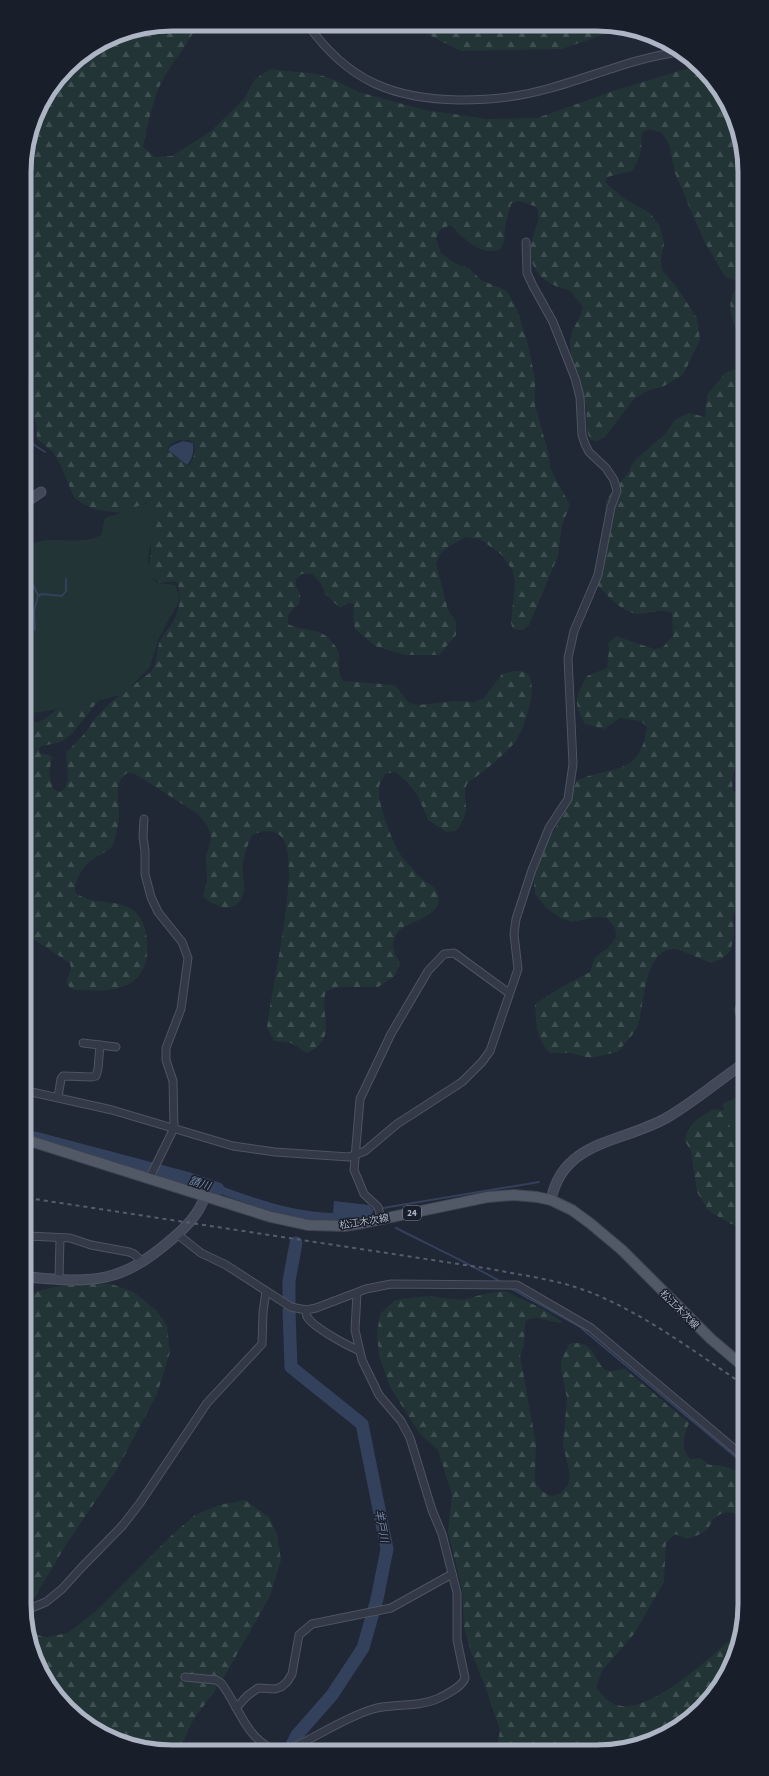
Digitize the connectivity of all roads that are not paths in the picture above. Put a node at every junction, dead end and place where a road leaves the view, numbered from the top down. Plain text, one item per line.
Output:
1 (312, 31) edge
2 (673, 54) edge
3 (526, 242) dead end
4 (41, 492) dead end
5 (31, 499) edge
6 (144, 819) dead end
7 (510, 993) junction
8 (84, 1043) dead end
9 (100, 1045) junction
10 (116, 1046) dead end
11 (738, 1068) edge
12 (31, 1091) edge
13 (58, 1097) junction
14 (174, 1128) junction
15 (31, 1141) edge
16 (356, 1155) junction
17 (151, 1175) junction
18 (205, 1196) junction
19 (551, 1200) junction
20 (382, 1220) junction
21 (178, 1234) junction
22 (31, 1236) edge
23 (60, 1238) junction
24 (143, 1262) junction
25 (31, 1277) edge
26 (59, 1280) junction
27 (266, 1291) junction
28 (357, 1293) junction
29 (306, 1310) junction
30 (358, 1350) junction
31 (738, 1362) edge
32 (738, 1452) edge
33 (452, 1574) junction
34 (31, 1608) edge
35 (185, 1676) dead end
36 (236, 1708) junction
37 (266, 1745) edge
38 (298, 1745) edge

1 - 2 street
3 - 7 street
4 - 5 street
6 - 14 street
7 - 16 street
7 - 16 street
8 - 9 street
9 - 10 street
9 - 13 street
11 - 19 street
12 - 13 street
13 - 14 street
14 - 16 street
14 - 17 street
15 - 17 main road, 松江木次線 / 24
16 - 20 street
17 - 18 main road, 松江木次線 / 24
18 - 20 main road, 松江木次線 / 24
18 - 21 street
19 - 20 main road, 松江木次線 / 24
19 - 31 main road, 松江木次線 / 24
21 - 24 street
21 - 27 street
22 - 23 street
23 - 24 street
23 - 26 street
24 - 26 street
25 - 26 street
27 - 29 street
27 - 34 street
28 - 29 street
28 - 30 street
28 - 32 street
29 - 30 street
30 - 33 street
33 - 36 street
33 - 38 street
35 - 36 street
36 - 37 street

